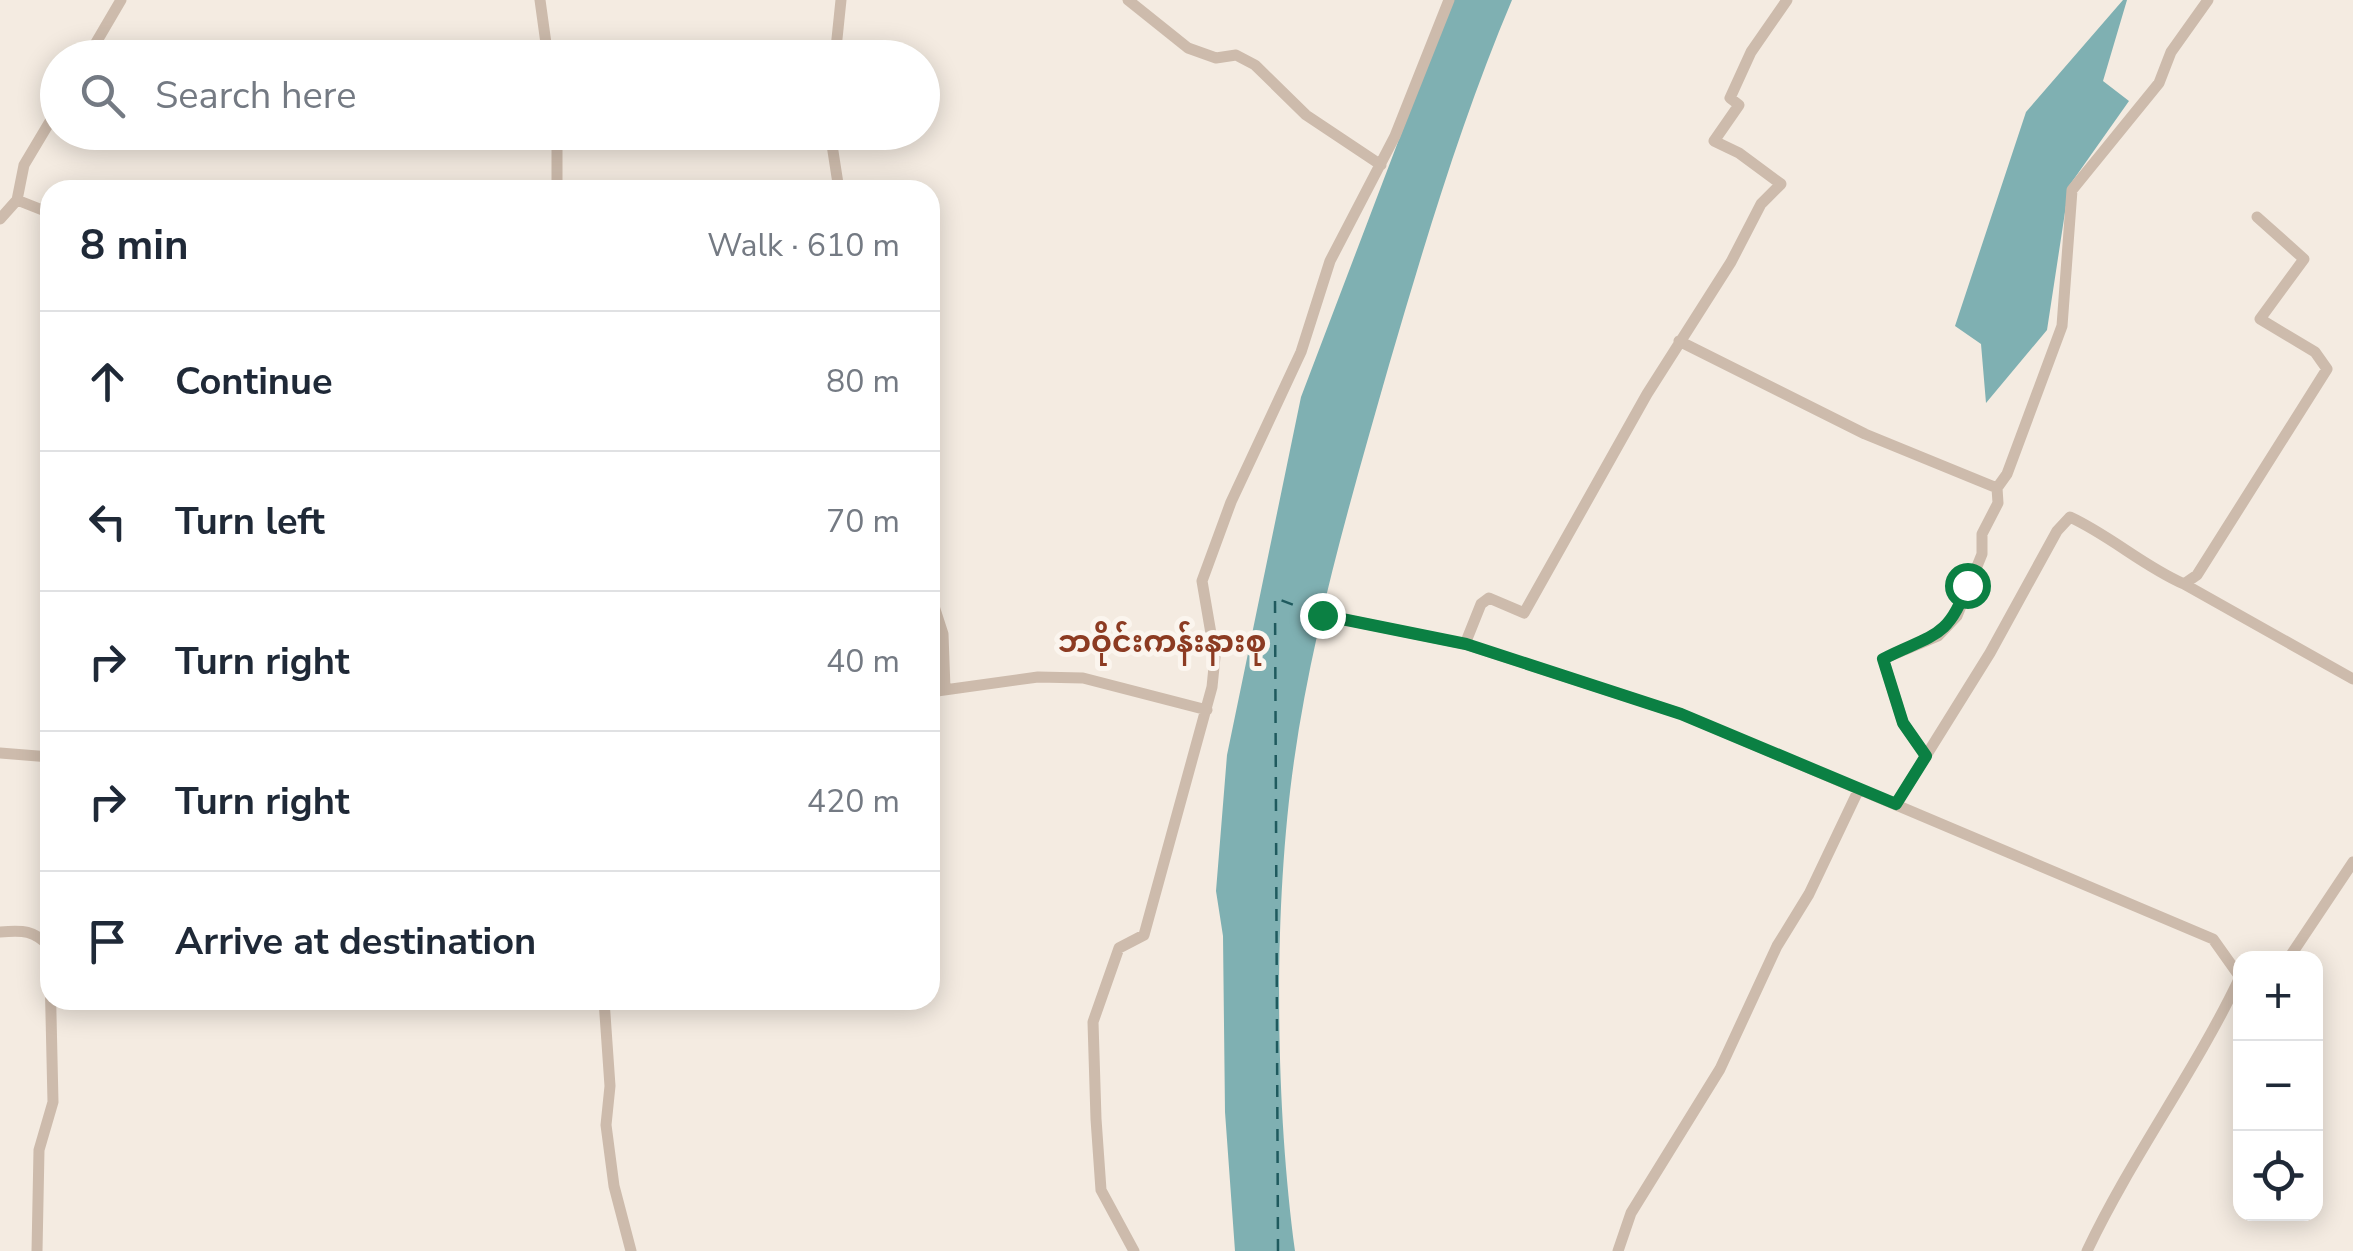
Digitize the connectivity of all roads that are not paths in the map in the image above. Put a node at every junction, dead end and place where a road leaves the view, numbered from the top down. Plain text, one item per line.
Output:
1 (121, 0) edge
2 (540, 0) edge
3 (841, 0) edge
4 (1128, 0) edge
5 (1449, 0) edge
6 (1787, 0) edge
7 (2208, 0) edge
8 (98, 40) edge
9 (546, 40) edge
10 (836, 40) edge
11 (40, 138) edge
12 (557, 150) edge
13 (833, 150) edge
14 (1381, 165) junction
15 (556, 180) edge
16 (837, 180) edge
17 (16, 200) junction
18 (40, 209) edge
19 (2257, 217) dead end
20 (0, 218) edge
21 (1679, 341) junction
22 (1997, 488) junction
23 (2184, 584) junction
24 (1322, 615) dead end
25 (940, 625) edge
26 (1466, 644) junction
27 (2353, 679) edge
28 (945, 689) junction
29 (940, 690) edge
30 (1207, 710) junction
31 (0, 753) edge
32 (40, 756) edge
33 (1926, 756) junction
34 (1859, 789) junction
35 (1896, 804) junction
36 (2353, 862) edge
37 (0, 932) edge
38 (40, 936) edge
39 (2294, 951) edge
40 (2233, 967) edge
41 (2233, 992) edge
42 (51, 1010) edge
43 (605, 1010) edge
44 (37, 1251) edge
45 (632, 1251) edge
46 (1134, 1251) edge
47 (1618, 1251) edge
48 (2087, 1251) edge

1 - 8 street
2 - 9 street
3 - 10 street
4 - 14 street
5 - 14 street
6 - 21 street
7 - 22 street
11 - 17 street
12 - 15 street
13 - 16 street
14 - 30 street
17 - 18 street
17 - 20 street
19 - 23 street
21 - 22 street
21 - 26 street
22 - 33 street
23 - 27 street
23 - 33 street
24 - 26 street
25 - 28 street
26 - 34 street
28 - 29 street
28 - 30 street
30 - 46 street
31 - 32 street
33 - 35 street
34 - 35 street
34 - 47 street
35 - 40 street
36 - 39 street
37 - 38 street
41 - 48 street
42 - 44 street
43 - 45 street

